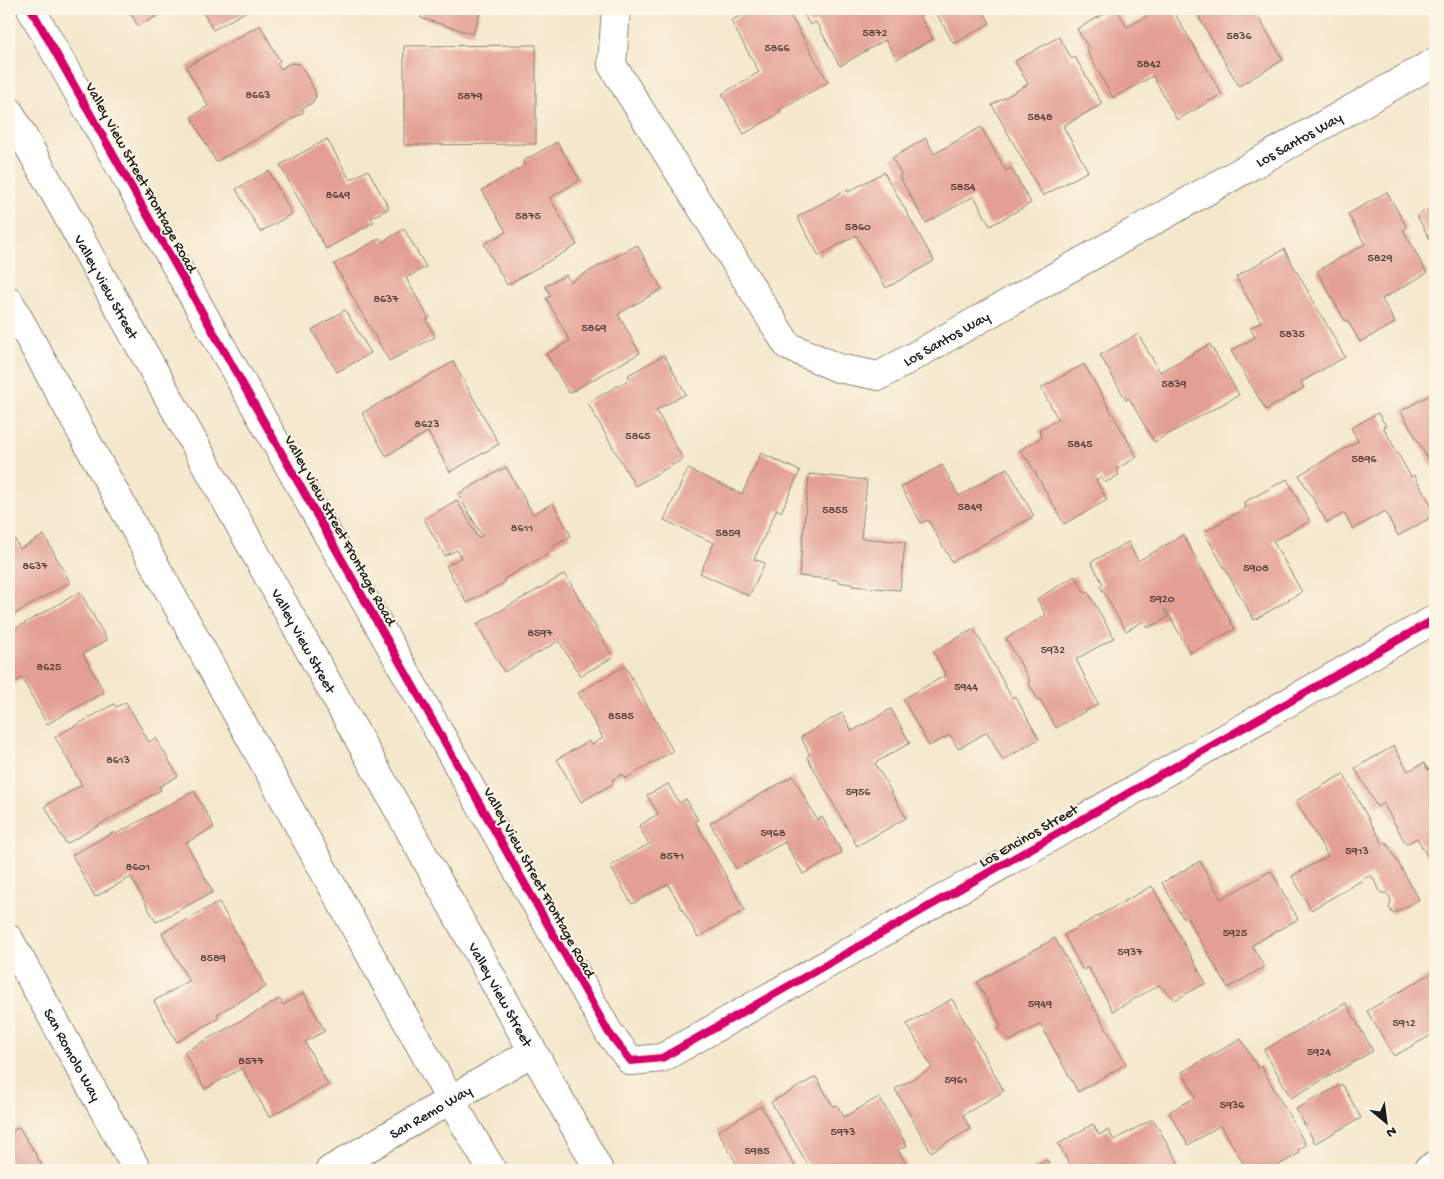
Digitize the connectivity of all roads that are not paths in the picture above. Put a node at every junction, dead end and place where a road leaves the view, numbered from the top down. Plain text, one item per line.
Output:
1 (31, 9) edge
2 (616, 9) edge
3 (1435, 62) edge
4 (9, 111) edge
5 (9, 301) edge
6 (1435, 620) edge
7 (9, 939) edge
8 (532, 1052) junction
9 (631, 1061) joint
10 (451, 1101) junction
11 (1435, 1165) edge
12 (137, 1170) edge
13 (330, 1170) edge
14 (492, 1170) edge
15 (599, 1170) edge
16 (1427, 1170) edge

1 - 9 street, Valley View Street Frontage Road
2 - 3 street, Los Santos Way
4 - 8 street, Valley View Street
5 - 10 street
6 - 9 street, Los Encinos Street
7 - 12 street, San Romolo Way
8 - 10 street, San Remo Way
8 - 15 street, Valley View Street
10 - 13 street, San Remo Way
10 - 14 street
11 - 16 street

